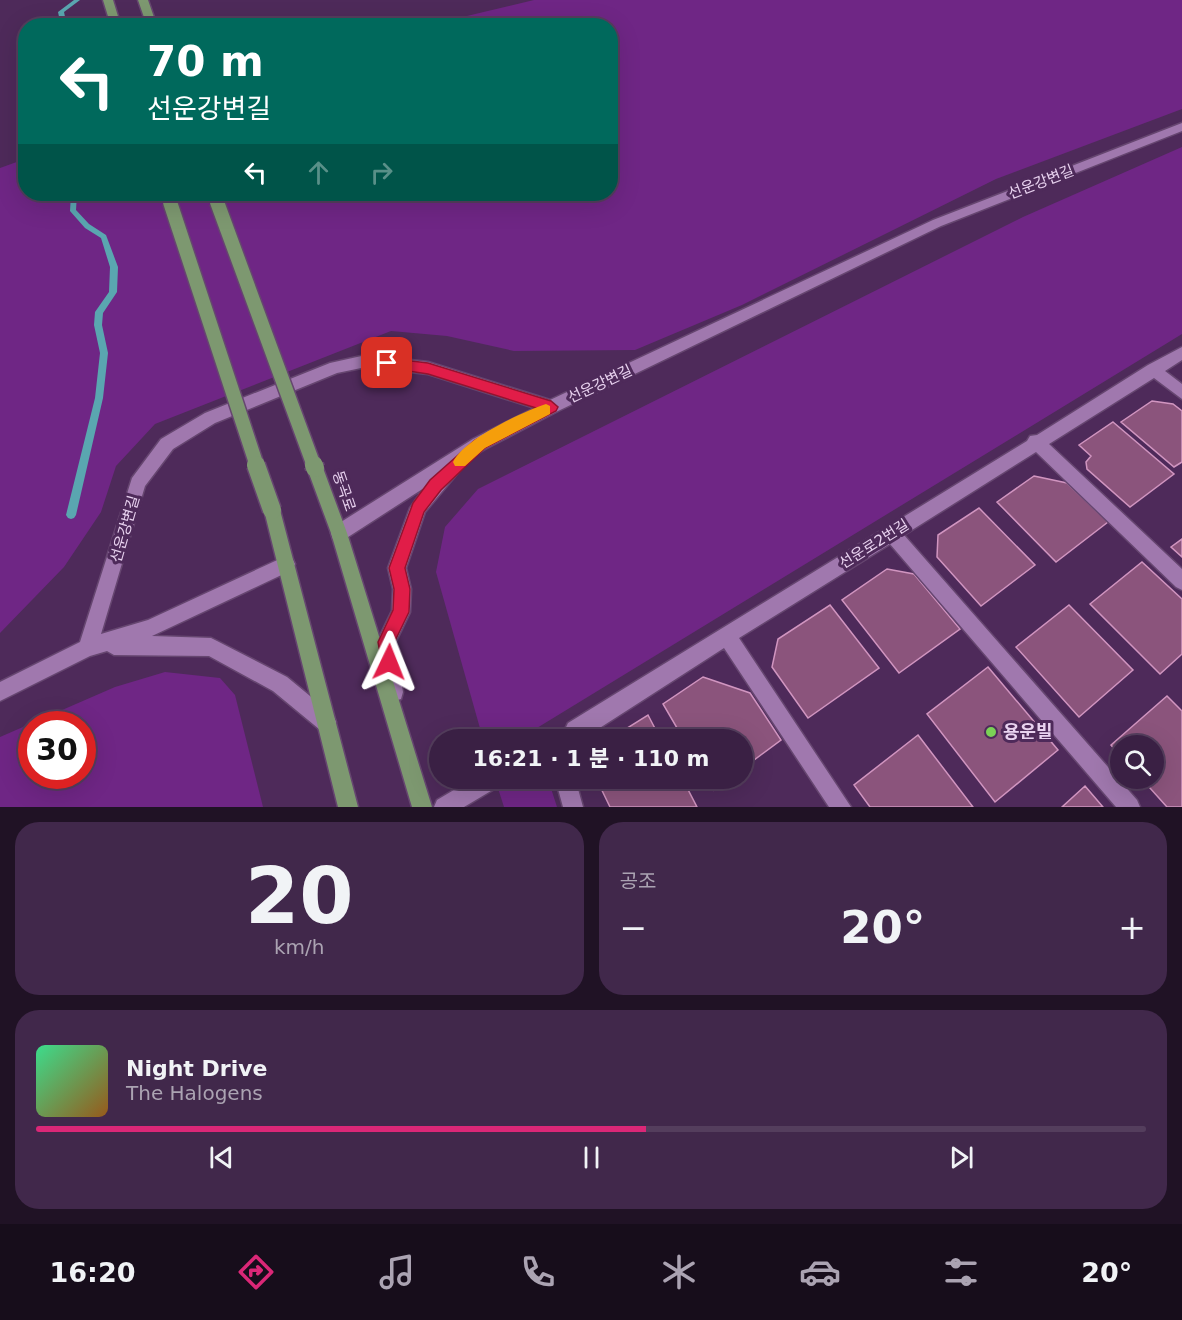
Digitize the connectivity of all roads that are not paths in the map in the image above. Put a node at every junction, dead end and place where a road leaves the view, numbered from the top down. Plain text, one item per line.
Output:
1 (108, 0) edge
2 (143, 0) edge
3 (114, 18) edge
4 (149, 18) edge
5 (1182, 127) edge
6 (170, 201) edge
7 (217, 201) edge
8 (1182, 353) edge
9 (1153, 369) junction
10 (1182, 393) edge
11 (551, 407) junction
12 (1035, 441) junction
13 (480, 444) junction
14 (891, 532) junction
15 (339, 533) junction
16 (286, 564) junction
17 (1182, 581) edge
18 (728, 636) junction
19 (87, 648) junction
20 (0, 692) edge
21 (326, 722) junction
22 (574, 729) edge
23 (401, 744) junction
24 (475, 789) edge
25 (568, 789) edge
26 (348, 807) edge
27 (422, 807) edge
28 (444, 807) edge
29 (573, 807) edge
30 (841, 807) edge
31 (1130, 807) edge

1 - 3 main road
2 - 4 main road
5 - 11 street, 선운강변길
6 - 16 main road, bridge
7 - 15 main road, 동곡로, bridge
8 - 9 street, 선운로2번길
9 - 10 street
9 - 12 street, 선운로2번길
11 - 13 street
11 - 19 street, 선운강변길
12 - 14 street, 선운로2번길
12 - 17 street
13 - 15 street
13 - 23 street
14 - 18 street, 선운로2번길
14 - 31 street
15 - 23 main road, 동곡로
16 - 19 street
16 - 21 main road
18 - 22 street, 선운로2번길
18 - 30 street
19 - 20 street
19 - 21 street
21 - 26 main road
23 - 27 main road, 동곡로
24 - 28 street
25 - 29 street

